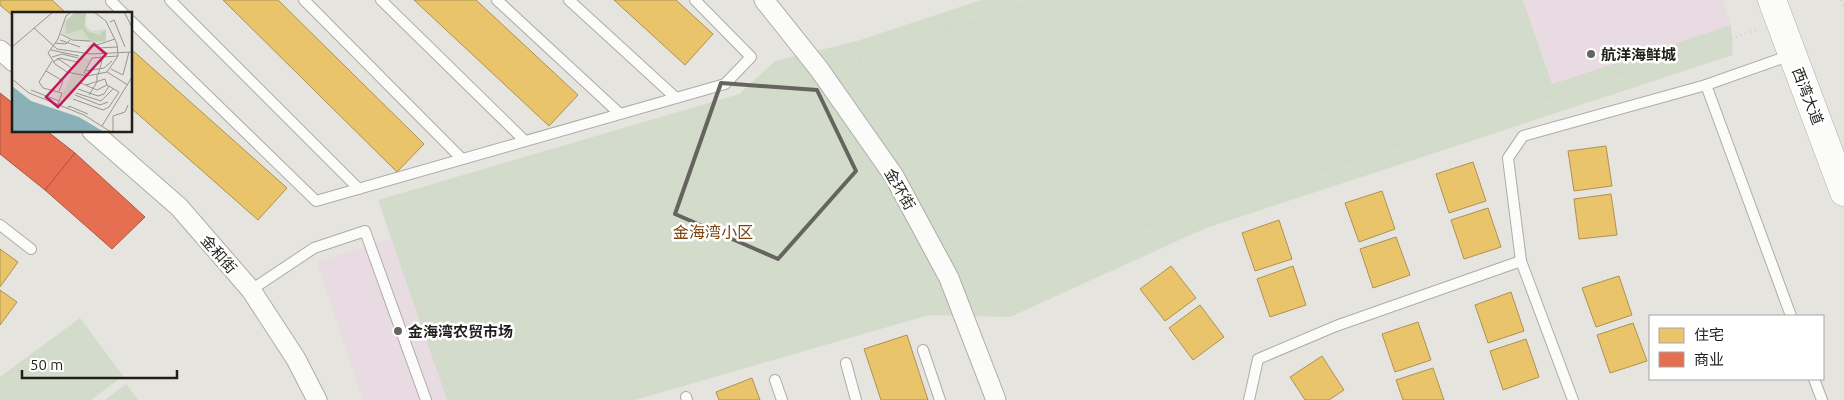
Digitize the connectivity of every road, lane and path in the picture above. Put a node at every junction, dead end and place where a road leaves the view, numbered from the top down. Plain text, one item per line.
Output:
1 (110, 0) edge
2 (170, 0) edge
3 (304, 0) edge
4 (381, 0) edge
5 (497, 0) edge
6 (569, 0) edge
7 (695, 0) edge
8 (764, 0) edge
9 (1041, 0) edge
10 (1772, 0) edge
11 (1841, 0) edge
12 (1844, 8) edge
13 (122, 12) edge
14 (132, 22) edge
15 (1756, 30) dead end
16 (0, 50) edge
17 (1792, 54) junction
18 (12, 60) edge
19 (1706, 85) junction
20 (676, 98) junction
21 (620, 114) junction
22 (93, 132) edge
23 (525, 141) junction
24 (462, 159) junction
25 (359, 189) junction
26 (1844, 192) edge
27 (0, 226) edge
28 (31, 249) dead end
29 (1521, 261) junction
30 (251, 290) junction
31 (1791, 315) edge
32 (923, 350) dead end
33 (846, 363) dead end
34 (775, 380) dead end
35 (1814, 380) edge
36 (317, 400) edge
37 (426, 400) edge
38 (782, 400) edge
39 (856, 400) edge
40 (940, 400) edge
41 (996, 400) edge
42 (1249, 400) edge
43 (1572, 400) edge
44 (1822, 400) edge

1 - 13 lane
2 - 25 lane
3 - 24 lane
4 - 23 lane
5 - 21 lane
6 - 20 lane
7 - 20 lane
8 - 41 street, 金环街
9 - 15 path
10 - 17 main road, 西湾大道
11 - 12 path
14 - 25 lane
16 - 18 street
17 - 19 lane
17 - 26 main road, 西湾大道
19 - 29 lane
19 - 31 lane
20 - 21 lane
21 - 23 lane
22 - 30 street, 金和街
23 - 24 lane
24 - 25 lane
27 - 28 lane
29 - 42 lane
29 - 43 lane
30 - 36 street, 金和街
30 - 37 lane
32 - 40 lane
33 - 39 lane
34 - 38 lane
35 - 44 lane

